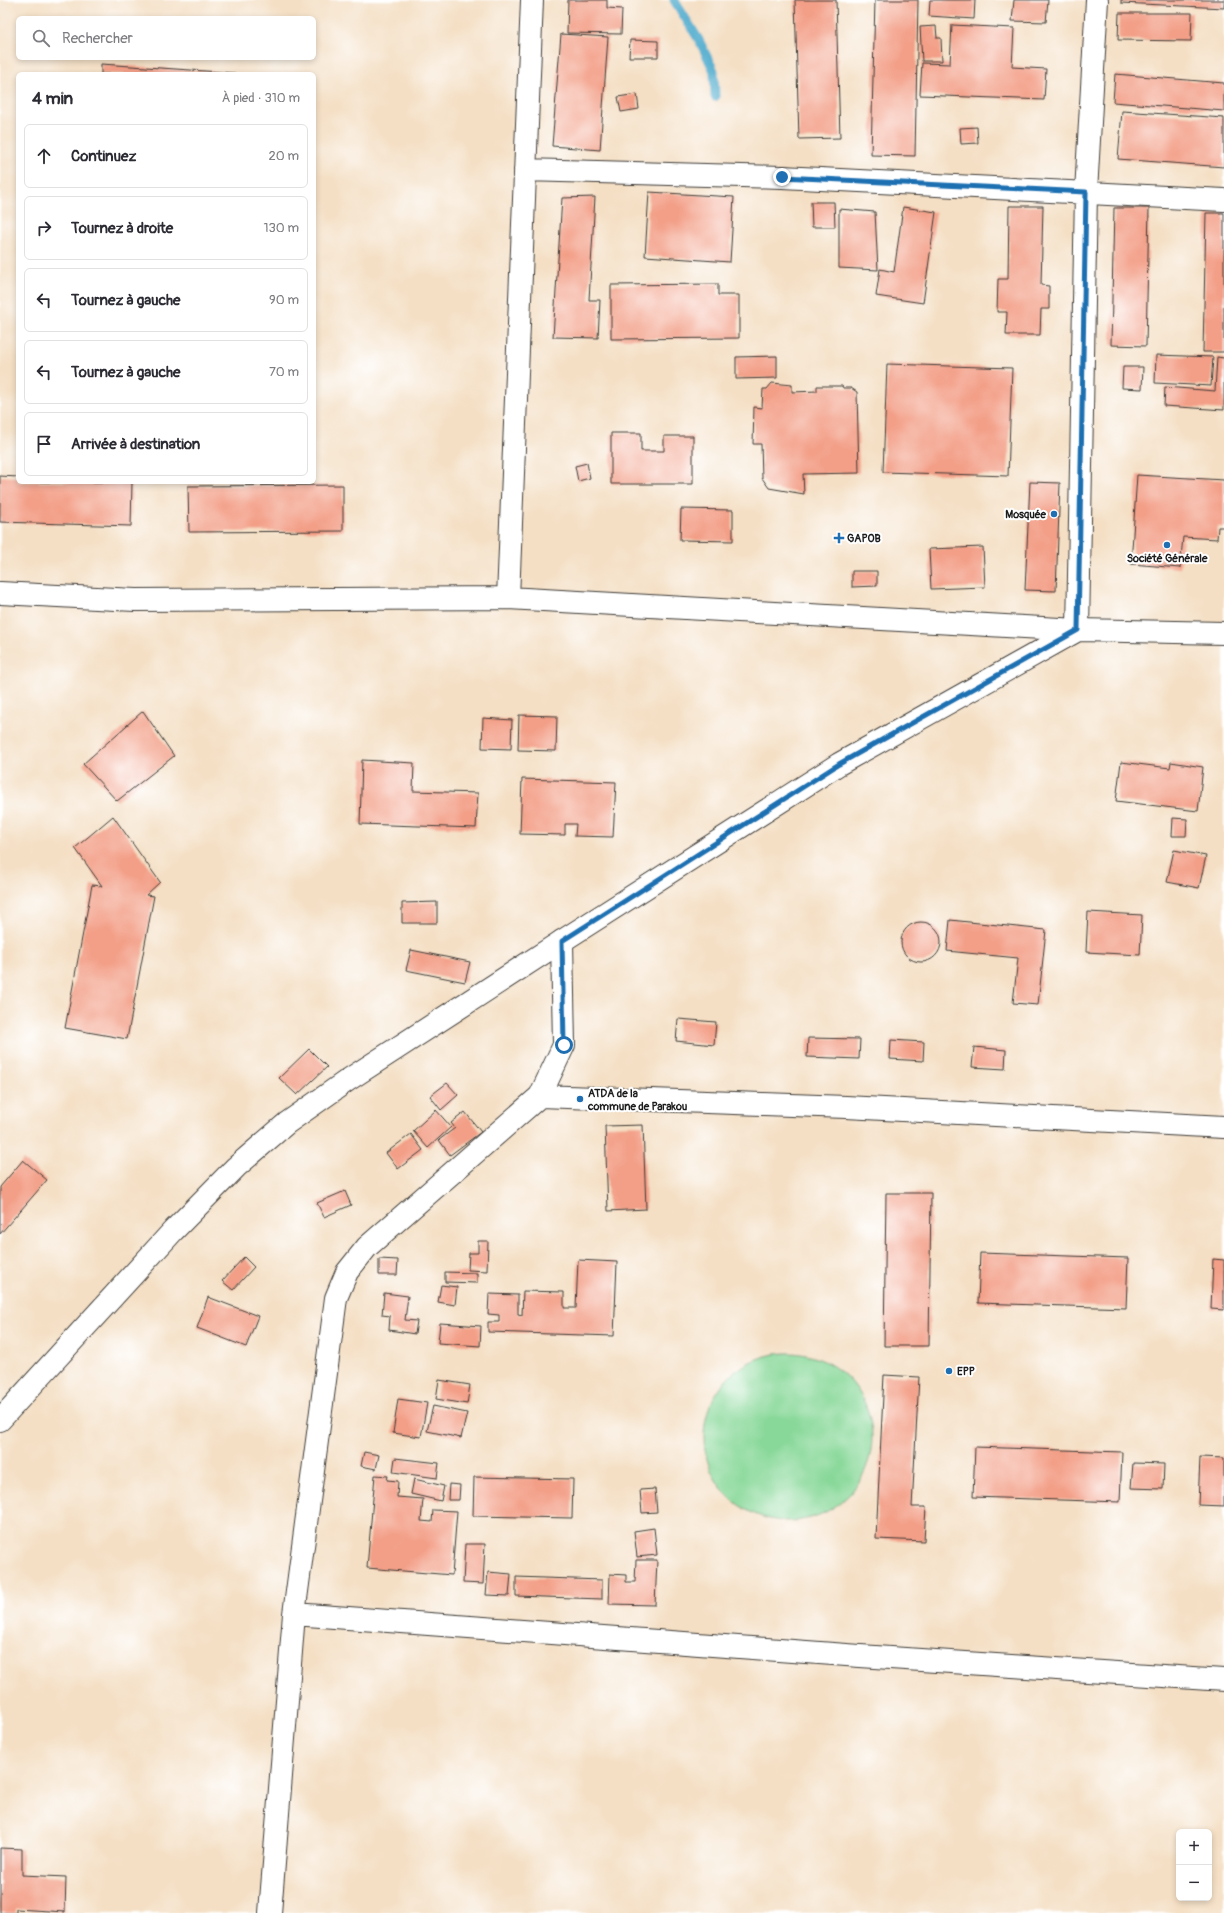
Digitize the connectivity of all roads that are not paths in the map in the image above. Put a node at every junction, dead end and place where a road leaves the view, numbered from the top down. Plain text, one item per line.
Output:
1 (532, 0) edge
2 (1097, 0) edge
3 (525, 170) junction
4 (1086, 192) junction
5 (1224, 200) edge
6 (0, 593) edge
7 (508, 598) junction
8 (1078, 630) junction
9 (1224, 633) edge
10 (562, 941) junction
11 (540, 1096) junction
12 (1224, 1127) edge
13 (0, 1420) edge
14 (294, 1614) junction
15 (1224, 1680) edge
16 (270, 1913) edge

1 - 3 street
2 - 4 street
3 - 4 street
3 - 7 street
4 - 5 street
4 - 8 street
6 - 7 street
7 - 8 street
8 - 9 street
8 - 10 street
10 - 11 street
10 - 13 street
11 - 12 street
11 - 14 street
14 - 15 street
14 - 16 street

